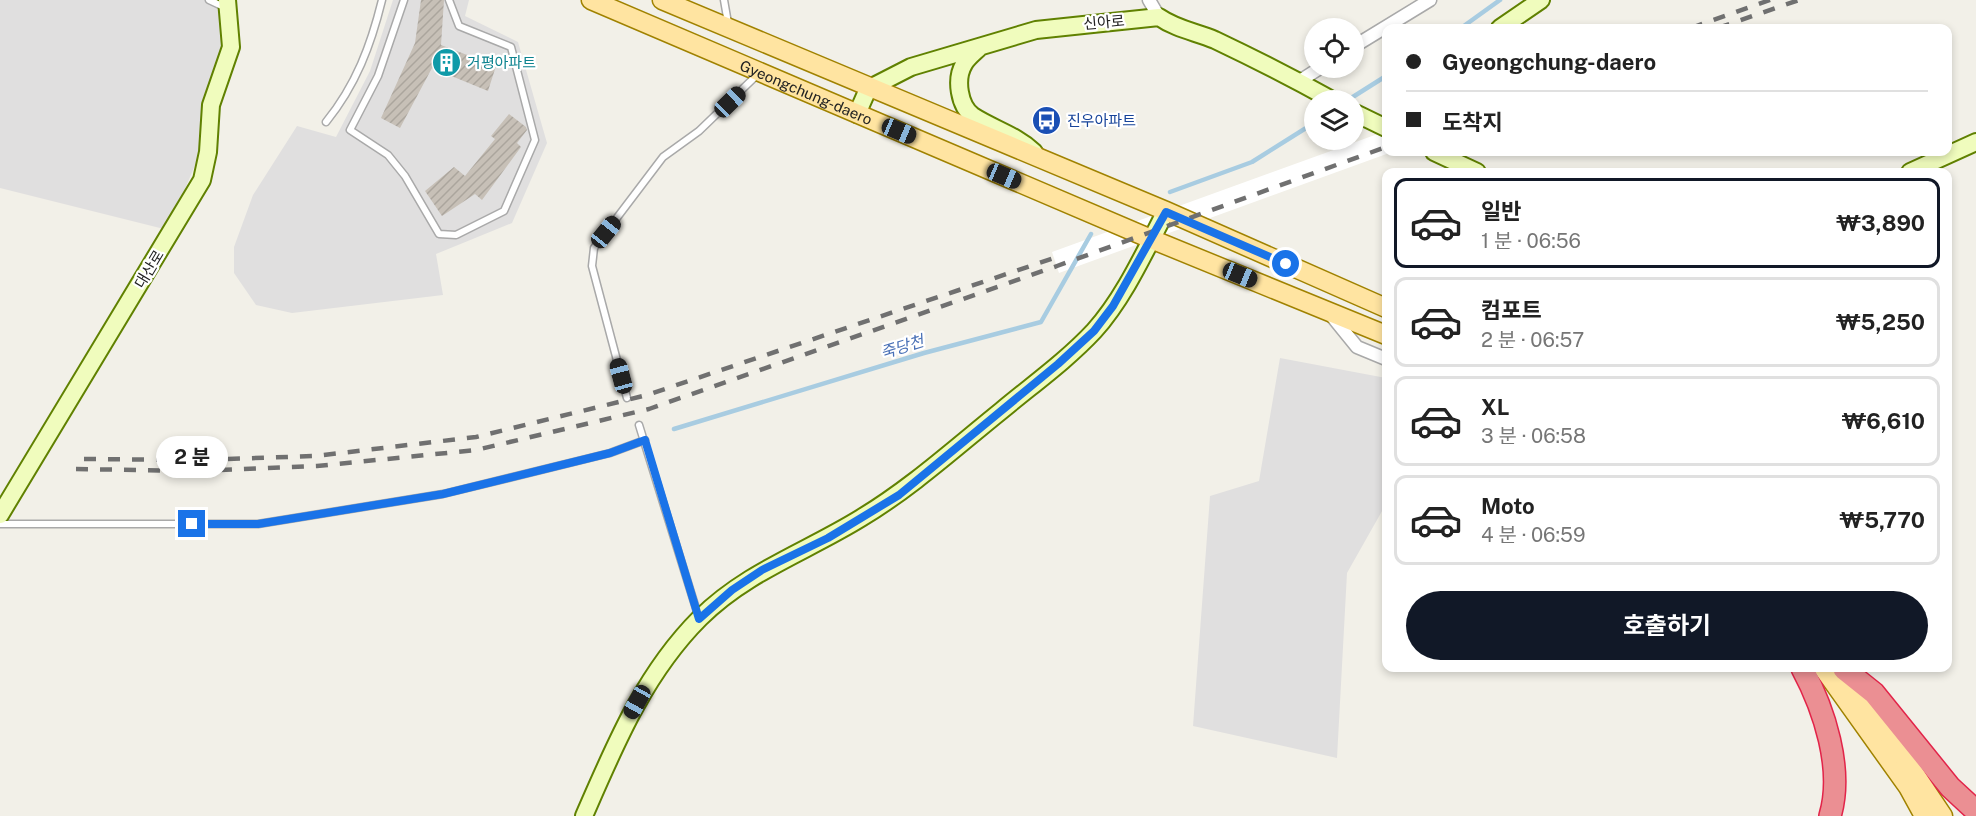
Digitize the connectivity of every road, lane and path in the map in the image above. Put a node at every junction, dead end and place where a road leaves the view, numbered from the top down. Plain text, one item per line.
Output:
1 (208, 0) edge
2 (382, 0) edge
3 (404, 0) edge
4 (449, 0) edge
5 (591, 0) edge
6 (724, 0) edge
7 (1149, 0) edge
8 (1430, 0) edge
9 (1541, 0) edge
10 (665, 1) edge
11 (227, 4) edge
12 (1159, 17) junction
13 (1391, 24) edge
14 (1506, 24) edge
15 (1382, 29) edge
16 (729, 30) junction
17 (1364, 40) edge
18 (980, 46) junction
19 (760, 72) junction
20 (1304, 77) edge
21 (1298, 81) junction
22 (868, 89) junction
23 (1314, 90) edge
24 (856, 114) junction
25 (1364, 116) edge
26 (326, 122) dead end
27 (1382, 122) edge
28 (1976, 142) edge
29 (1952, 153) edge
30 (1443, 156) edge
31 (1945, 156) edge
32 (1041, 159) junction
33 (1468, 168) edge
34 (1919, 168) edge
35 (1166, 212) junction
36 (1151, 239) junction
37 (1382, 306) edge
38 (1329, 311) junction
39 (1382, 333) edge
40 (1382, 357) edge
41 (627, 398) dead end
42 (639, 425) dead end
43 (645, 440) junction
44 (0, 515) edge
45 (0, 524) edge
46 (699, 619) junction
47 (1804, 672) edge
48 (1826, 672) edge
49 (1846, 672) edge
50 (1848, 672) edge
51 (1976, 811) edge
52 (584, 816) edge
53 (1830, 816) edge
54 (1924, 816) edge
55 (1943, 816) edge

1 - 11 lane
2 - 26 lane
3 - 4 lane
5 - 19 main road, Gyeongchung-daero
6 - 16 lane
7 - 12 street
8 - 13 street
9 - 14 street
10 - 16 main road, Gyeongchung-daero
11 - 44 street, 대산로
12 - 18 street, 신아로
12 - 21 street
15 - 17 street
16 - 22 main road, Gyeongchung-daero
18 - 22 street, 신아로
18 - 32 street
19 - 24 main road, Gyeongchung-daero
19 - 41 lane
20 - 21 street
21 - 23 street
22 - 24 street
22 - 32 main road, Gyeongchung-daero
24 - 36 main road, Gyeongchung-daero
25 - 27 street
28 - 29 street
30 - 33 street
31 - 34 street
32 - 35 main road, Gyeongchung-daero
35 - 36 street
35 - 37 main road, Gyeongchung-daero
36 - 38 main road, Gyeongchung-daero
36 - 46 street
38 - 39 main road, Gyeongchung-daero
38 - 40 street
42 - 43 lane
43 - 45 lane
43 - 46 lane
46 - 52 street
47 - 53 highway
48 - 54 main road
49 - 55 main road
50 - 51 highway

